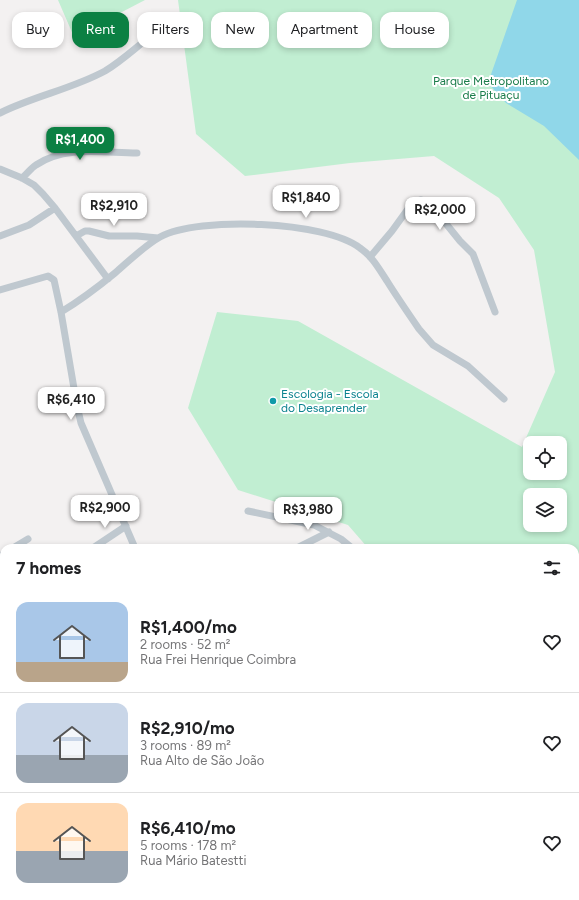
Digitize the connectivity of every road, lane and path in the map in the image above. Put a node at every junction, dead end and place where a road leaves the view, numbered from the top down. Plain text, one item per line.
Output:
1 (137, 47) edge
2 (0, 112) edge
3 (137, 153) dead end
4 (0, 169) edge
5 (22, 178) junction
6 (55, 208) junction
7 (0, 236) edge
8 (76, 236) junction
9 (158, 238) junction
10 (370, 257) junction
11 (108, 279) junction
12 (0, 290) edge
13 (61, 312) junction
14 (495, 312) dead end
15 (504, 399) dead end
16 (248, 511) dead end
17 (126, 526) junction
18 (329, 532) junction
19 (28, 539) dead end
20 (20, 544) edge
21 (99, 544) edge
22 (133, 544) edge
23 (305, 544) edge
24 (346, 544) edge

1 - 2 street
3 - 5 street
4 - 5 street
5 - 6 street
6 - 7 street
6 - 8 street
8 - 9 street
8 - 11 street
9 - 10 street
9 - 11 street
10 - 14 street
10 - 15 street
11 - 13 street
12 - 13 street
13 - 17 street
16 - 18 street
17 - 21 street
17 - 22 street
18 - 23 street
18 - 24 street
19 - 20 street

